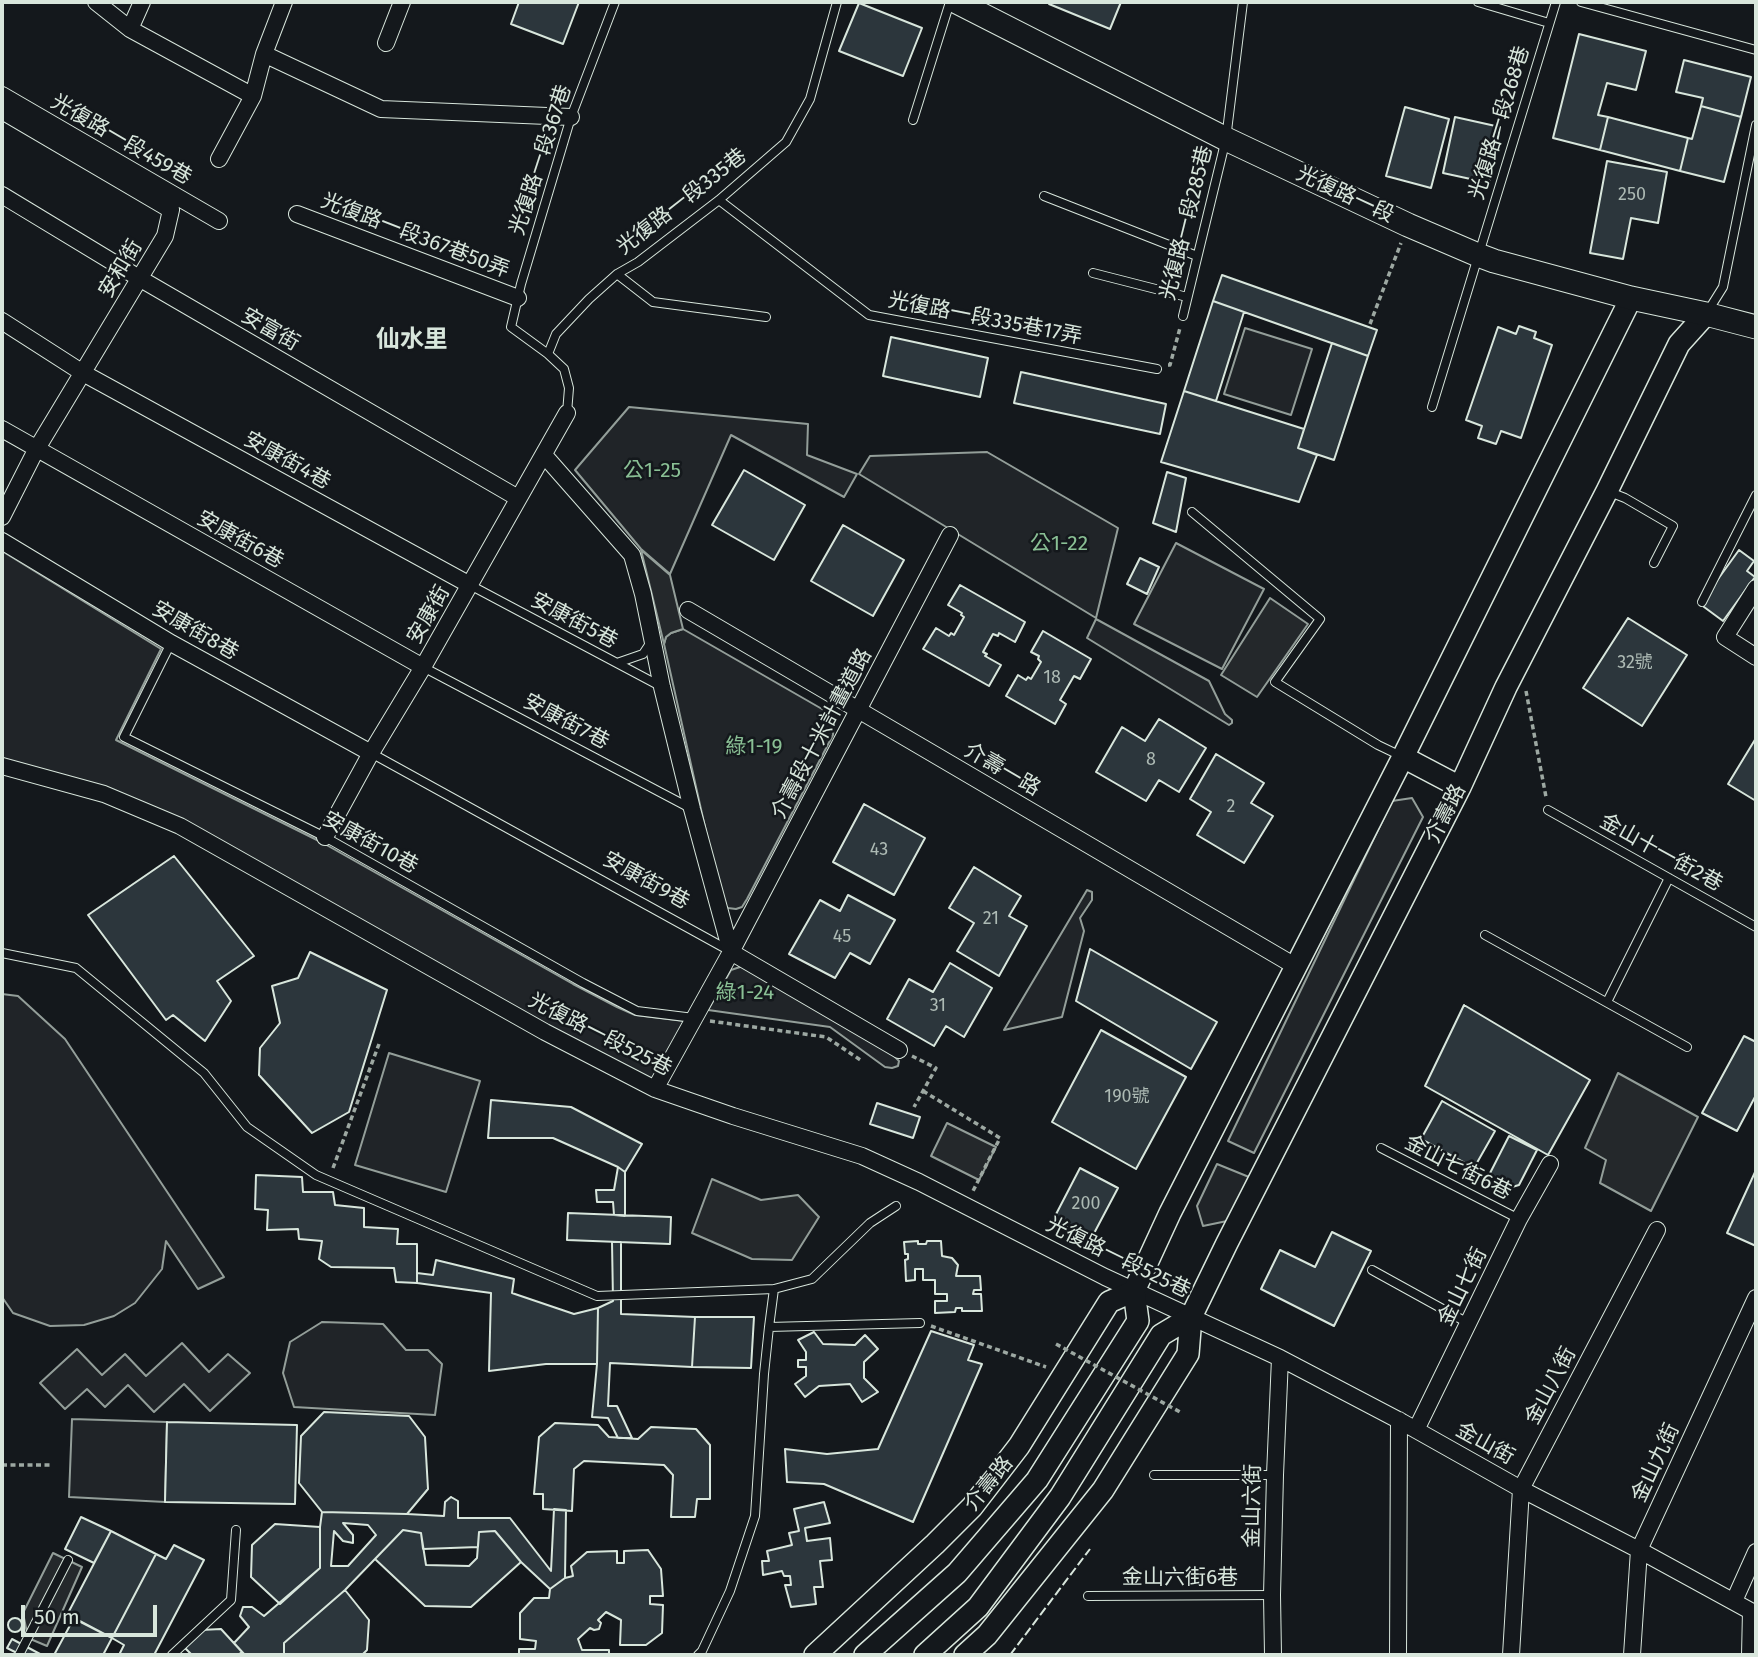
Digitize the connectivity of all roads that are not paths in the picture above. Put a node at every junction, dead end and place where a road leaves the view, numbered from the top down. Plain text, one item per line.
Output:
1 (96, 2) edge
2 (142, 2) edge
3 (284, 2) edge
4 (402, 2) edge
5 (615, 2) edge
6 (836, 2) edge
7 (950, 2) edge
8 (957, 2) edge
9 (1243, 2) edge
10 (1478, 2) edge
11 (1556, 2) edge
12 (1581, 2) edge
13 (1549, 23) junction
14 (130, 29) junction
15 (386, 43) dead end
16 (1756, 50) edge
17 (264, 54) junction
18 (2, 95) edge
19 (253, 96) junction
20 (2, 110) edge
21 (571, 117) junction
22 (913, 120) dead end
23 (1756, 125) edge
24 (1226, 139) junction
25 (219, 159) dead end
26 (2, 195) edge
27 (1044, 196) dead end
28 (719, 200) junction
29 (297, 214) dead end
30 (219, 221) dead end
31 (1478, 255) junction
32 (1197, 256) junction
33 (1093, 273) dead end
34 (617, 274) junction
35 (139, 278) junction
36 (1187, 297) junction
37 (518, 298) junction
38 (1631, 298) junction
39 (1706, 314) junction
40 (1182, 316) road end
41 (766, 317) dead end
42 (2, 321) edge
43 (1756, 327) edge
44 (548, 354) junction
45 (1157, 369) dead end
46 (83, 373) junction
47 (1432, 407) dead end
48 (567, 413) joint
49 (2, 429) edge
50 (36, 450) junction
51 (544, 455) junction
52 (1607, 491) junction
53 (1756, 495) edge
54 (519, 498) junction
55 (1192, 512) dead end
56 (2, 517) edge
57 (950, 535) dead end
58 (2, 541) edge
59 (1654, 563) dead end
60 (470, 585) junction
61 (1756, 588) edge
62 (1702, 602) dead end
63 (688, 610) dead end
64 (652, 639) junction
65 (171, 643) junction
66 (1756, 657) edge
67 (617, 663) junction
68 (423, 667) junction
69 (662, 687) junction
70 (858, 710) junction
71 (371, 752) junction
72 (1403, 757) junction
73 (2, 766) edge
74 (1460, 787) junction
75 (692, 809) junction
76 (1548, 810) road end
77 (325, 837) junction
78 (1669, 878) junction
79 (1756, 927) edge
80 (1485, 935) dead end
81 (731, 951) junction
82 (2, 953) edge
83 (1295, 966) junction
84 (1607, 1002) junction
85 (694, 1018) junction
86 (1687, 1047) dead end
87 (898, 1050) road end
88 (655, 1089) junction
89 (1381, 1148) dead end
90 (1550, 1164) dead end
91 (896, 1206) dead end
92 (1519, 1220) junction
93 (1657, 1230) dead end
94 (1372, 1270) dead end
95 (774, 1289) junction
96 (1133, 1291) junction
97 (1756, 1298) edge
98 (1191, 1317) junction
99 (920, 1323) road end
100 (1468, 1323) junction
101 (769, 1327) junction
102 (1280, 1358) junction
103 (1399, 1420) junction
104 (1416, 1430) junction
105 (1154, 1475) dead end
106 (1275, 1475) junction
107 (1521, 1489) junction
108 (236, 1530) dead end
109 (1639, 1550) junction
110 (1756, 1552) edge
111 (68, 1560) dead end
112 (1272, 1595) junction
113 (1088, 1596) dead end
114 (1734, 1601) junction
115 (1754, 1612) edge
116 (19, 1655) edge
117 (172, 1655) edge
118 (698, 1655) edge
119 (815, 1655) edge
120 (865, 1655) edge
121 (925, 1655) edge
122 (965, 1655) edge
123 (1273, 1655) edge
124 (1398, 1655) edge
125 (1511, 1655) edge
126 (1632, 1655) edge
127 (1750, 1655) edge

1 - 14 street
2 - 14 street
3 - 17 street
4 - 15 street
5 - 21 lane, 光復路一段367巷
6 - 28 lane, 光復路一段335巷
7 - 22 lane
8 - 24 main road, 光復路一段
9 - 24 lane, 光復路一段285巷
10 - 13 lane
11 - 13 lane, 光復路一段268巷
12 - 16 lane
13 - 31 lane, 光復路一段268巷
14 - 19 street
17 - 19 street
17 - 21 street
18 - 30 street, 光復路一段459巷
19 - 25 street
20 - 35 street, 安和街
21 - 37 lane, 光復路一段367巷
23 - 39 lane
24 - 31 main road, 光復路一段
24 - 32 lane, 光復路一段285巷
26 - 35 street, 安富街
27 - 32 lane
28 - 34 lane, 光復路一段335巷
28 - 45 lane, 光復路一段335巷17弄
29 - 37 street, 光復路一段367巷50弄
31 - 38 main road, 光復路一段
31 - 47 lane, 光復路一段268巷
32 - 36 lane, 光復路一段285巷
33 - 36 lane
34 - 41 lane
34 - 44 lane, 光復路一段335巷
35 - 46 street, 安和街
35 - 54 street, 安富街
36 - 40 lane, 光復路一段285巷
37 - 44 lane, 光復路一段367巷
38 - 39 main road, 光復路一段
38 - 72 street, 介壽路
39 - 43 main road, 光復路一段
39 - 52 street, 介壽路
42 - 46 street, 安康街4巷
44 - 48 lane
46 - 50 street, 安和街
46 - 60 street, 安康街4巷
48 - 51 street, 安康街
49 - 50 street, 安康街6巷
50 - 56 street, 安和街
50 - 68 street, 安康街6巷
51 - 54 street, 安康街
51 - 64 street
52 - 59 lane
52 - 74 street, 介壽路
53 - 62 lane
54 - 60 street, 安康街
55 - 72 lane
57 - 70 street, 介壽段十米計畫道路
58 - 65 street, 安康街8巷
60 - 67 lane, 安康街5巷
60 - 68 street, 安康街
61 - 66 street
63 - 70 street, 介壽一路
64 - 67 lane
64 - 69 street
65 - 71 street, 安康街8巷
65 - 77 lane, 安康街10巷
67 - 69 lane, 安康街5巷
68 - 71 street, 安康街
68 - 75 lane, 安康街7巷
69 - 75 street
70 - 81 street, 介壽段十米計畫道路
70 - 83 street, 介壽一路
71 - 77 street, 安康街
71 - 81 lane, 安康街9巷
72 - 74 street
72 - 83 street, 介壽路
73 - 88 street, 光復路一段525巷
74 - 98 street, 介壽路
75 - 81 street
76 - 78 lane, 金山十一街2巷
77 - 85 lane, 安康街10巷
78 - 79 lane, 金山十一街2巷
78 - 84 lane
80 - 84 lane
81 - 85 street, 介壽段十米計畫道路
81 - 87 street, 安康街9巷
82 - 95 lane
83 - 96 street, 介壽路
84 - 86 lane
85 - 88 street
88 - 96 street, 光復路一段525巷
89 - 92 lane, 金山七街6巷
90 - 92 street, 金山七街
91 - 95 lane
92 - 100 street, 金山七街
93 - 107 street, 金山八街
94 - 100 lane
95 - 101 lane
96 - 98 street, 光復路一段525巷
96 - 119 street, 介壽路
96 - 120 street, 介壽路
97 - 109 street, 金山九街
98 - 102 street, 金山街
98 - 121 street
98 - 122 street, 介壽路
99 - 101 lane
100 - 104 street, 金山七街
101 - 118 lane
102 - 103 street, 金山街
102 - 106 street, 金山六街
103 - 104 street, 金山街
103 - 124 street
104 - 107 street, 金山街
105 - 106 lane
106 - 112 street, 金山六街
107 - 109 street, 金山街
107 - 125 street, 金山八街
108 - 117 lane
109 - 114 street, 金山街
109 - 126 street, 金山九街
110 - 114 street
111 - 116 lane
112 - 113 lane, 金山六街6巷
112 - 123 street, 金山六街
114 - 115 street, 金山街
115 - 127 street

